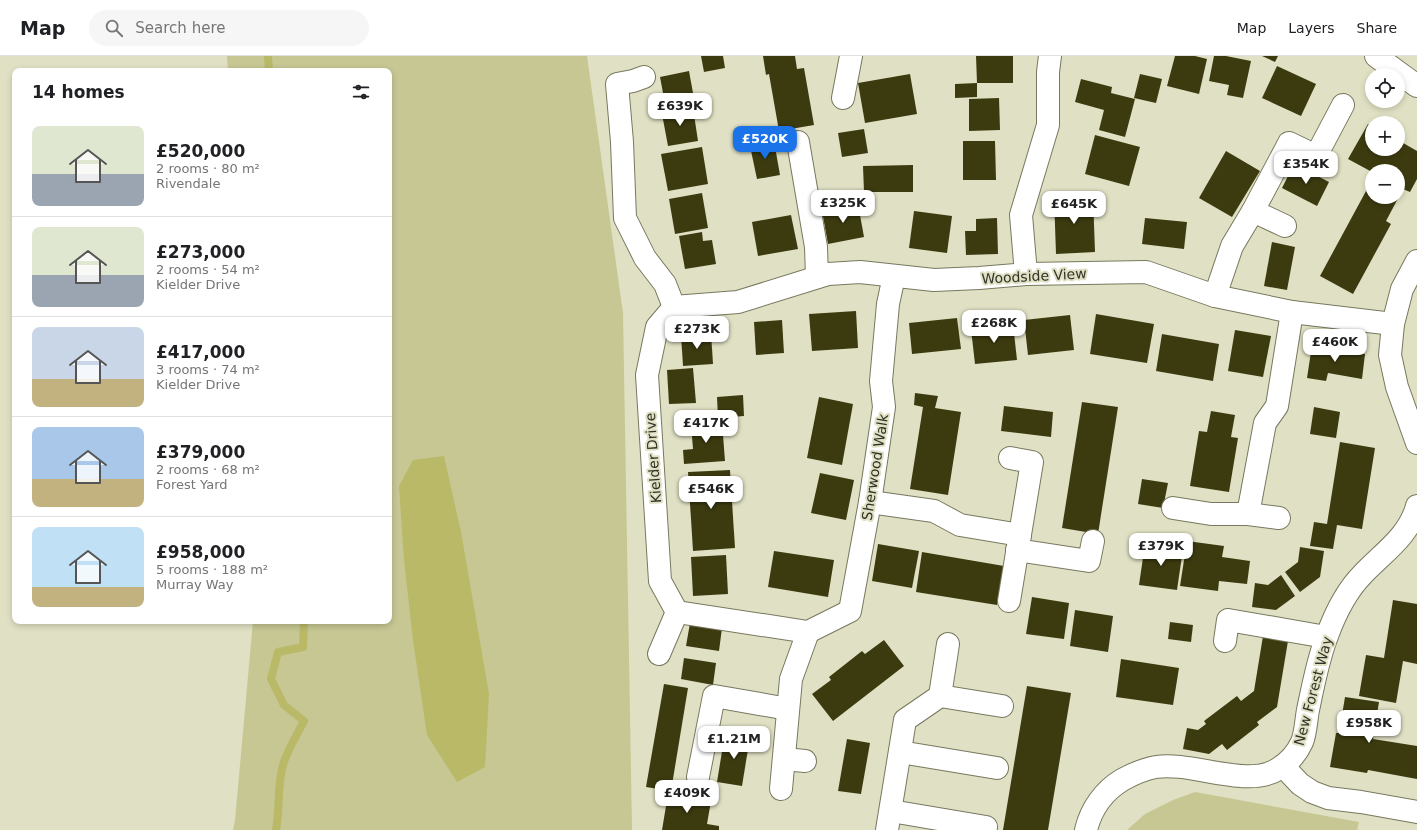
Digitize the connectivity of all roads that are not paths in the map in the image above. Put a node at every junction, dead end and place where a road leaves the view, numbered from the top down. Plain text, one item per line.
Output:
1 (851, 56) edge
2 (1050, 56) edge
3 (1376, 56) edge
4 (644, 77) dead end
5 (1417, 86) edge
6 (843, 98) dead end
7 (1343, 105) dead end
8 (798, 142) dead end
9 (1253, 211) junction
10 (1285, 226) dead end
11 (1417, 261) edge
12 (1026, 274) junction
13 (894, 276) junction
14 (817, 277) junction
15 (1215, 296) junction
16 (674, 307) junction
17 (1292, 312) junction
18 (1393, 324) junction
19 (1417, 443) edge
20 (1010, 458) dead end
21 (870, 502) junction
22 (1417, 506) edge
23 (1174, 508) dead end
24 (1248, 514) junction
25 (1279, 518) dead end
26 (1093, 541) dead end
27 (1018, 542) junction
28 (1009, 601) dead end
29 (677, 612) junction
30 (808, 632) junction
31 (1326, 637) junction
32 (1224, 641) dead end
33 (948, 644) dead end
34 (659, 654) dead end
35 (940, 696) junction
36 (1002, 706) dead end
37 (788, 709) junction
38 (900, 752) junction
39 (1283, 766) junction
40 (997, 768) dead end
41 (698, 778) dead end
42 (781, 789) dead end
43 (1417, 812) edge
44 (889, 820) edge
45 (986, 827) dead end
46 (1086, 830) edge

1 - 6 street
2 - 12 street
3 - 5 street
4 - 16 street
7 - 9 street
8 - 14 street
9 - 10 street
9 - 15 street
11 - 18 street
12 - 13 street, Woodside View
12 - 15 street, Woodside View
13 - 14 street, Woodside View
13 - 21 street, Sherwood Walk
14 - 16 street, Woodside View
15 - 17 street, Woodside View
16 - 29 street, Kielder Drive
17 - 18 street, Woodside View
17 - 24 street
18 - 19 street
20 - 27 street
21 - 27 street
21 - 30 street, Sherwood Walk
22 - 31 street, New Forest Way
23 - 24 street
24 - 25 street
26 - 27 street
27 - 28 street
29 - 30 street
29 - 34 street
30 - 37 street
31 - 32 street
31 - 39 street, New Forest Way
33 - 35 street
35 - 36 street
35 - 38 street
37 - 41 street
37 - 42 street
38 - 40 street
38 - 44 street
39 - 43 street
39 - 46 street, New Forest Way
44 - 45 street

